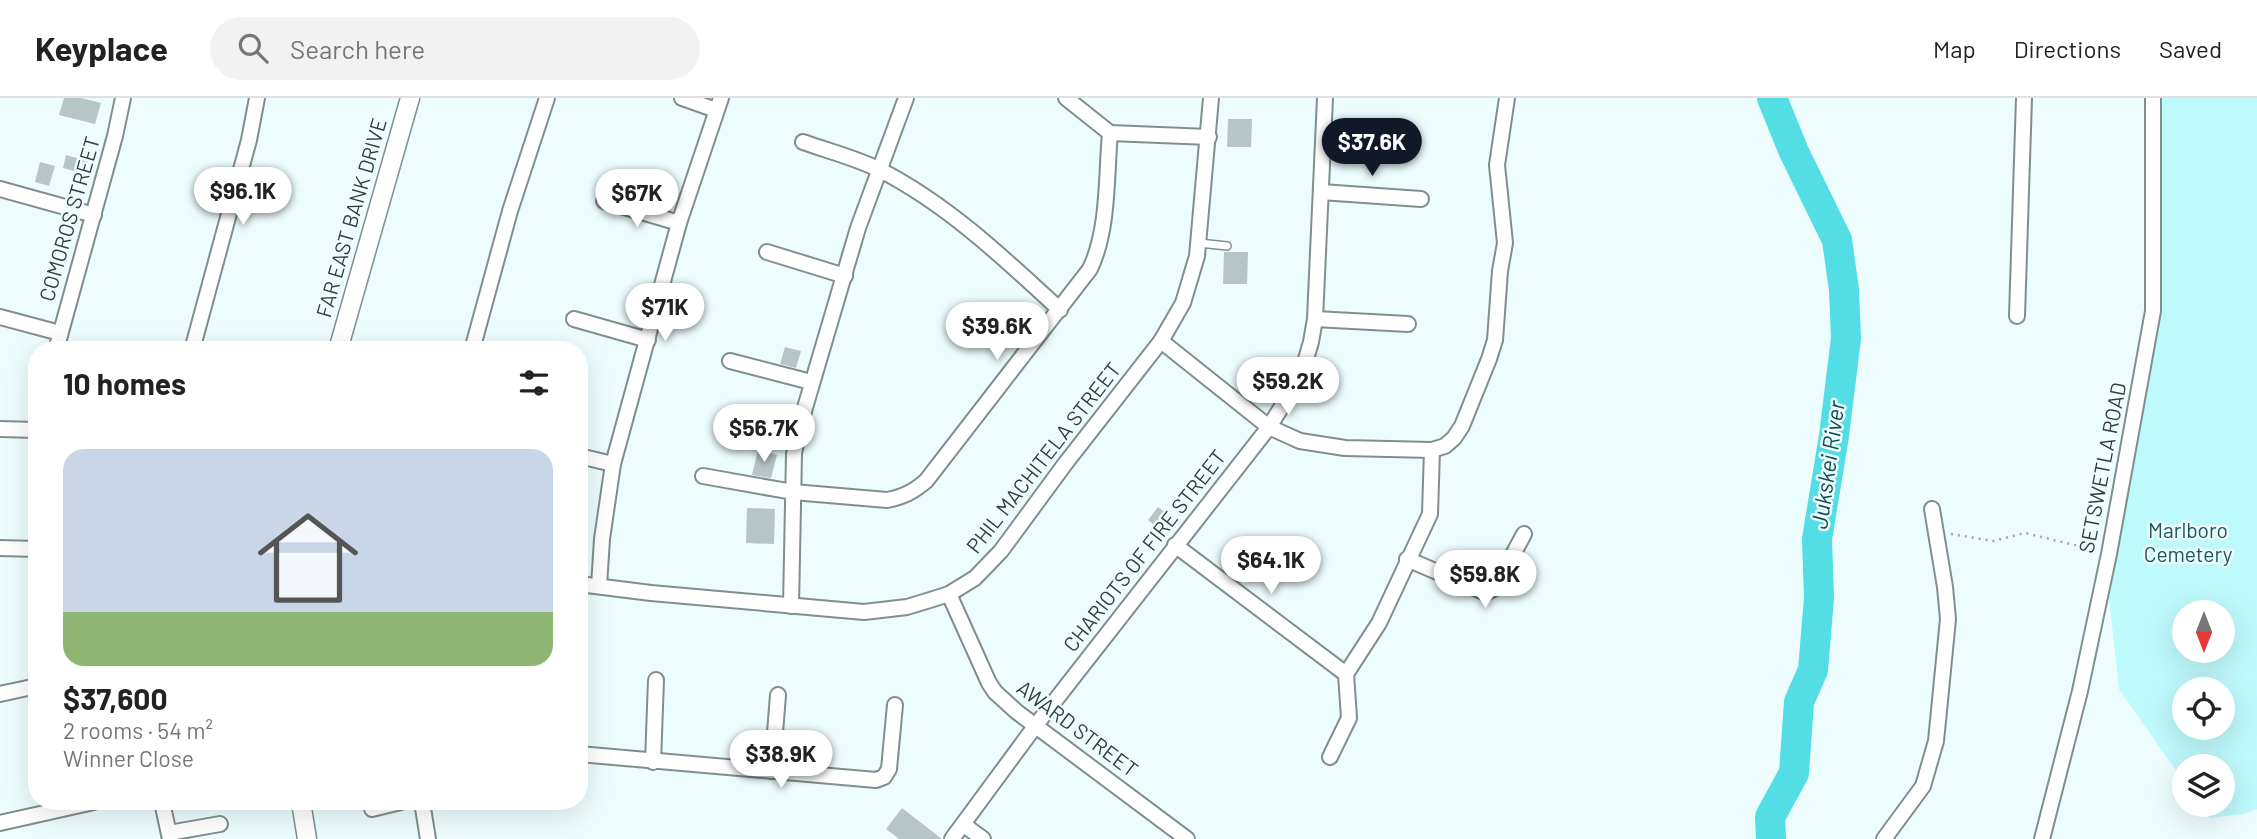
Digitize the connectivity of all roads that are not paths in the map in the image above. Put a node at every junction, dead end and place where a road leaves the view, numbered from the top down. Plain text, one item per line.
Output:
1 (123, 98) edge
2 (257, 98) edge
3 (410, 98) edge
4 (547, 98) edge
5 (682, 98) edge
6 (906, 98) edge
7 (1066, 98) edge
8 (1211, 98) edge
9 (1325, 98) edge
10 (1507, 98) edge
11 (2024, 98) edge
12 (2153, 98) edge
13 (719, 104) edge
14 (1110, 133) junction
15 (1209, 138) junction
16 (803, 142) dead end
17 (878, 169) junction
18 (0, 189) edge
19 (1321, 192) junction
20 (1421, 199) dead end
21 (604, 201) dead end
22 (94, 215) junction
23 (679, 223) junction
24 (1199, 243) junction
25 (1227, 246) dead end
26 (767, 252) dead end
27 (845, 276) junction
28 (1060, 310) junction
29 (2017, 316) dead end
30 (0, 317) edge
31 (574, 319) dead end
32 (1315, 319) junction
33 (1408, 324) dead end
34 (60, 333) junction
35 (648, 340) junction
36 (58, 341) edge
37 (194, 341) edge
38 (341, 341) edge
39 (474, 341) edge
40 (1161, 341) junction
41 (730, 361) dead end
42 (811, 382) junction
43 (1269, 427) junction
44 (0, 429) edge
45 (28, 430) edge
46 (1432, 450) junction
47 (588, 458) edge
48 (613, 464) junction
49 (703, 477) dead end
50 (793, 492) junction
51 (1932, 509) dead end
52 (1524, 534) dead end
53 (1175, 545) junction
54 (0, 548) edge
55 (28, 549) edge
56 (1407, 559) junction
57 (588, 585) edge
58 (599, 586) junction
59 (949, 594) junction
60 (791, 606) junction
61 (1346, 674) junction
62 (656, 680) dead end
63 (28, 688) edge
64 (0, 694) edge
65 (778, 695) dead end
66 (895, 705) dead end
67 (1036, 725) junction
68 (588, 755) edge
69 (1330, 757) dead end
70 (653, 762) junction
71 (772, 771) junction
72 (58, 810) edge
73 (164, 810) edge
74 (302, 810) edge
75 (423, 810) edge
76 (0, 823) edge
77 (220, 824) dead end
78 (964, 825) junction
79 (170, 836) edge
80 (307, 839) edge
81 (428, 839) edge
82 (952, 839) edge
83 (983, 839) edge
84 (1187, 839) edge
85 (1884, 839) edge
86 (2042, 839) edge

1 - 22 street, COMOROS STREET
2 - 37 street
3 - 38 street, FAR EAST BANK DRIVE
4 - 39 street
5 - 13 street
6 - 17 street
7 - 14 street
8 - 15 street, PHIL MACHITELA STREET
9 - 19 street, CHARIOTS OF FIRE STREET
10 - 46 street
11 - 29 street
12 - 86 street, SETSWETLA ROAD
13 - 23 street
14 - 15 street
14 - 28 street
15 - 24 street, PHIL MACHITELA STREET
16 - 17 street
17 - 27 street
17 - 28 street
18 - 22 street
19 - 20 street
19 - 32 street, CHARIOTS OF FIRE STREET
21 - 23 street
22 - 34 street, COMOROS STREET
23 - 35 street
24 - 25 lane
24 - 40 street, PHIL MACHITELA STREET
26 - 27 street
27 - 42 street
28 - 50 street
30 - 34 street
31 - 35 street
32 - 33 street
32 - 43 street, CHARIOTS OF FIRE STREET
34 - 36 street, COMOROS STREET
35 - 48 street
40 - 43 street
40 - 59 street, PHIL MACHITELA STREET
41 - 42 street
42 - 50 street
43 - 46 street
43 - 53 street, CHARIOTS OF FIRE STREET
44 - 45 street
46 - 56 street
47 - 48 street
48 - 58 street
49 - 50 street
50 - 60 street
51 - 85 street
52 - 56 street
53 - 61 street
53 - 67 street, CHARIOTS OF FIRE STREET
54 - 55 street
56 - 61 street
57 - 58 street, PHIL MACHITELA STREET
58 - 60 street, PHIL MACHITELA STREET
59 - 60 street, PHIL MACHITELA STREET
59 - 67 street, AWARD STREET
61 - 69 street
62 - 70 street
63 - 64 street
65 - 71 street
66 - 71 street
67 - 78 street, CHARIOTS OF FIRE STREET
67 - 84 street, AWARD STREET
68 - 70 street
70 - 71 street
72 - 76 street
73 - 79 street
74 - 80 street
75 - 81 street
77 - 79 street
78 - 82 street, CHARIOTS OF FIRE STREET
78 - 83 street

